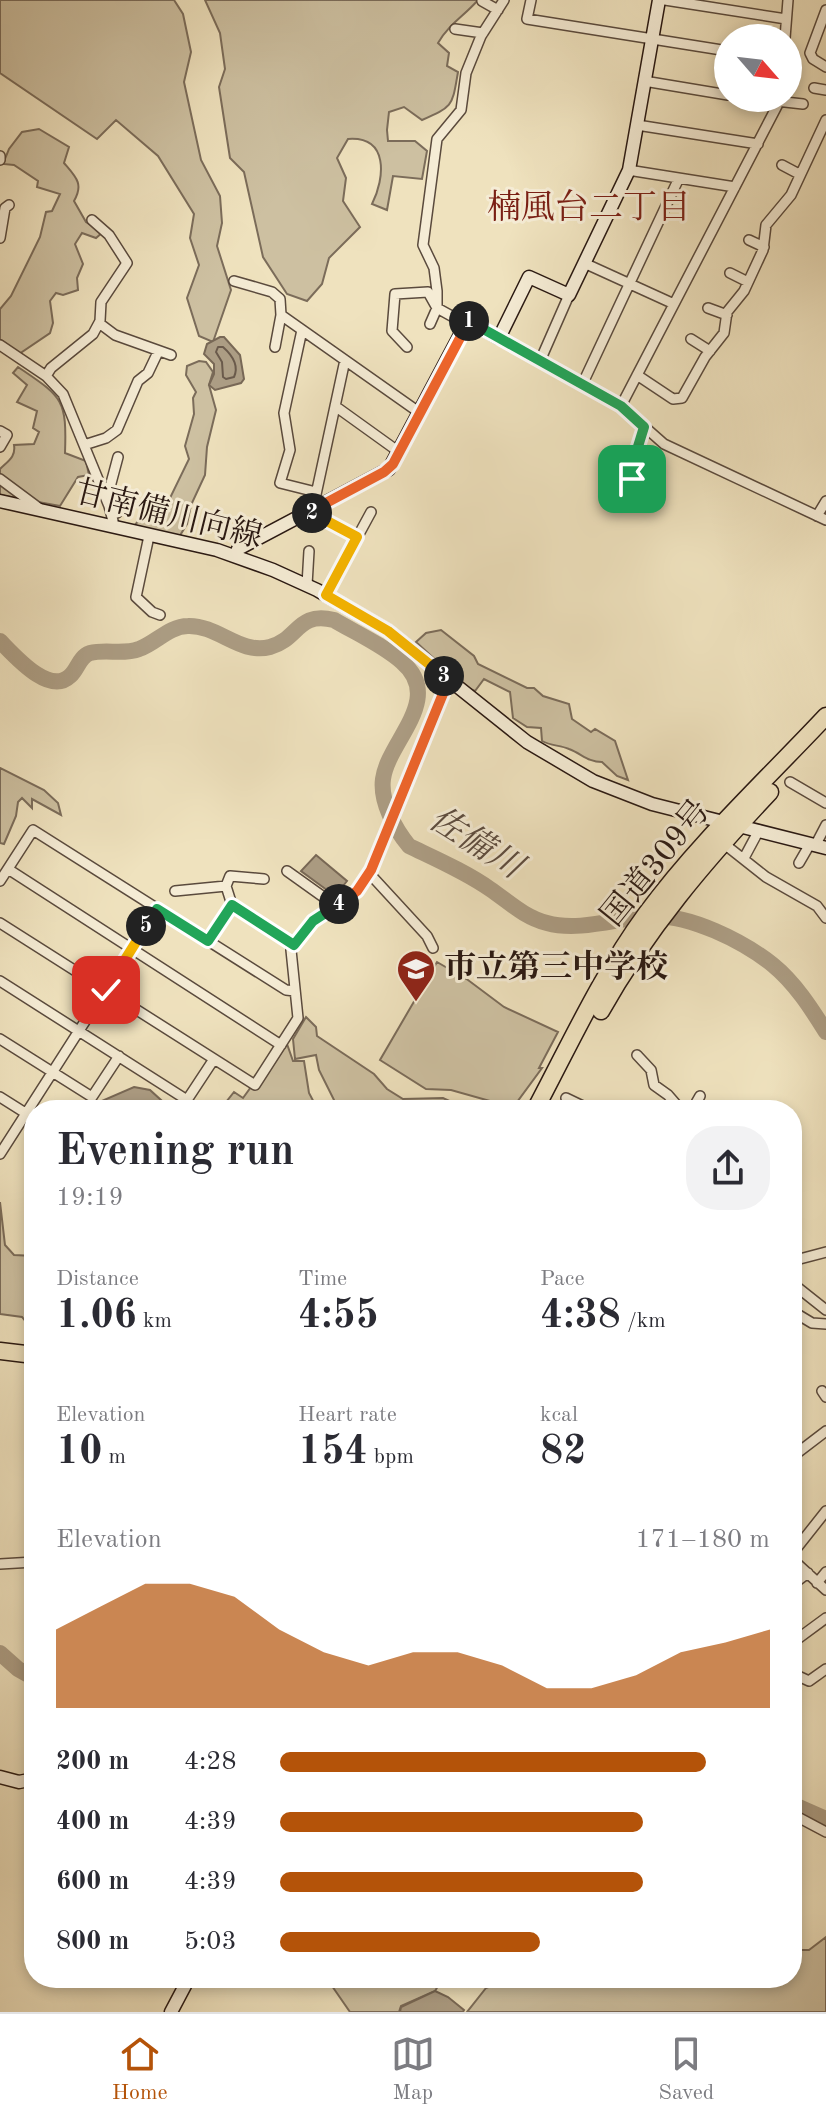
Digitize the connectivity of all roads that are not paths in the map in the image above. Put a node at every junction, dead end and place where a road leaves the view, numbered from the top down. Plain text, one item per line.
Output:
1 (504, 0) edge
2 (531, 0) edge
3 (659, 0) edge
4 (665, 0) edge
5 (788, 0) edge
6 (482, 1) edge
7 (498, 10) junction
8 (826, 10) edge
9 (786, 19) junction
10 (786, 24) edge
11 (822, 28) edge
12 (455, 29) dead end
13 (483, 33) junction
14 (652, 39) junction
15 (714, 49) edge
16 (826, 67) edge
17 (644, 81) junction
18 (814, 88) dead end
19 (826, 90) edge
20 (714, 93) edge
21 (773, 112) edge
22 (826, 120) edge
23 (637, 125) junction
24 (806, 136) dead end
25 (816, 140) junction
26 (758, 144) junction
27 (782, 165) dead end
28 (628, 170) junction
29 (799, 174) junction
30 (679, 178) junction
31 (735, 187) junction
32 (9, 205) dead end
33 (92, 220) dead end
34 (0, 238) edge
35 (749, 240) dead end
36 (764, 247) junction
37 (584, 263) junction
38 (730, 273) dead end
39 (234, 281) dead end
40 (748, 282) junction
41 (629, 284) junction
42 (569, 295) junction
43 (674, 304) junction
44 (437, 308) junction
45 (708, 308) dead end
46 (281, 315) junction
47 (727, 315) junction
48 (99, 323) junction
49 (430, 324) dead end
50 (466, 324) junction
51 (302, 330) junction
52 (499, 338) junction
53 (691, 339) dead end
54 (0, 345) edge
55 (275, 347) dead end
56 (407, 347) dead end
57 (710, 351) junction
58 (158, 352) junction
59 (171, 355) dead end
60 (345, 360) junction
61 (540, 361) junction
62 (637, 375) junction
63 (46, 376) junction
64 (582, 385) junction
65 (335, 406) junction
66 (621, 406) junction
67 (420, 413) junction
68 (644, 427) junction
69 (0, 431) edge
70 (84, 445) junction
71 (0, 447) edge
72 (399, 452) junction
73 (118, 457) dead end
74 (0, 479) edge
75 (632, 479) dead end
76 (316, 492) junction
77 (0, 501) edge
78 (826, 501) edge
79 (313, 510) junction
80 (371, 512) dead end
81 (45, 513) junction
82 (822, 518) edge
83 (112, 525) junction
84 (149, 536) junction
85 (357, 537) junction
86 (309, 551) dead end
87 (236, 556) junction
88 (307, 585) junction
89 (326, 595) junction
90 (160, 615) dead end
91 (449, 679) junction
92 (826, 716) edge
93 (826, 732) edge
94 (790, 782) dead end
95 (826, 803) edge
96 (732, 824) junction
97 (826, 825) edge
98 (759, 830) junction
99 (723, 843) junction
100 (817, 846) edge
101 (744, 858) junction
102 (799, 863) dead end
103 (8, 869) junction
104 (287, 871) dead end
105 (369, 873) junction
106 (264, 879) dead end
107 (682, 879) junction
108 (0, 881) edge
109 (226, 886) junction
110 (175, 891) dead end
111 (232, 905) junction
112 (336, 906) junction
113 (157, 909) junction
114 (826, 918) edge
115 (0, 923) edge
116 (208, 941) junction
117 (294, 945) junction
118 (433, 948) dead end
119 (132, 949) junction
120 (624, 959) junction
121 (0, 981) edge
122 (106, 990) junction
123 (295, 991) junction
124 (79, 1031) junction
125 (0, 1039) edge
126 (281, 1045) junction
127 (637, 1055) dead end
128 (119, 1056) junction
129 (214, 1059) junction
130 (53, 1072) junction
131 (700, 1096) dead end
132 (0, 1097) edge
133 (566, 1098) dead end
134 (36, 1100) edge
135 (541, 1100) edge
136 (551, 1100) edge
137 (570, 1100) edge
138 (672, 1100) edge
139 (698, 1100) edge
140 (24, 1112) edge
141 (24, 1118) edge
142 (0, 1154) edge
143 (826, 1252) edge
144 (802, 1258) edge
145 (802, 1291) edge
146 (826, 1310) edge
147 (802, 1317) edge
148 (826, 1324) edge
149 (0, 1340) edge
150 (24, 1343) edge
151 (0, 1351) edge
152 (24, 1354) edge
153 (826, 1431) edge
154 (802, 1449) edge
155 (826, 1511) edge
156 (802, 1543) edge
157 (24, 1563) edge
158 (0, 1564) edge
159 (802, 1567) edge
160 (826, 1572) edge
161 (808, 1573) junction
162 (802, 1578) edge
163 (817, 1583) junction
164 (826, 1590) edge
165 (826, 1618) edge
166 (802, 1636) edge
167 (826, 1669) edge
168 (802, 1678) edge
169 (0, 1777) edge
170 (24, 1781) edge
171 (802, 1819) edge
172 (826, 1832) edge
173 (184, 1988) edge
174 (171, 2012) edge

1 - 7 street
2 - 14 street
3 - 14 street
4 - 9 street
5 - 9 street
6 - 7 street
7 - 13 street
8 - 11 street
9 - 10 street
11 - 16 street
12 - 13 street
13 - 44 street
14 - 15 street
14 - 17 street
17 - 20 street
17 - 23 street
18 - 19 street
21 - 26 street
22 - 25 street
23 - 26 street
23 - 28 street
24 - 25 street
25 - 29 street
26 - 31 street
27 - 29 street
28 - 30 street
28 - 37 street
29 - 36 street
30 - 31 street
30 - 41 street
31 - 43 street
32 - 34 street
33 - 48 street
35 - 36 street
36 - 40 street
37 - 41 street
37 - 42 street
38 - 40 street
39 - 46 street
40 - 47 street
41 - 43 street
41 - 64 street
42 - 52 street
42 - 61 street
43 - 62 street
44 - 49 street
44 - 50 street
44 - 56 street
45 - 47 street
46 - 51 street
46 - 55 street
47 - 57 street
48 - 58 street
48 - 63 street
50 - 52 street
50 - 67 street
51 - 60 street
51 - 76 street
52 - 61 street
53 - 57 street
54 - 63 street
57 - 62 street
58 - 59 street
58 - 70 street
60 - 65 street
60 - 67 street
61 - 64 street
62 - 66 street
63 - 70 street
64 - 66 street
65 - 72 street
65 - 76 street
66 - 68 street
67 - 72 street
68 - 75 street
68 - 82 street
69 - 71 street
70 - 83 street
72 - 79 street
73 - 83 street
74 - 81 street
76 - 79 street
77 - 81 street, 甘南備川向線
78 - 82 street
79 - 85 street
79 - 87 street
80 - 85 street
81 - 83 street, 甘南備川向線
83 - 84 street, 甘南備川向線
84 - 87 street, 甘南備川向線
84 - 90 street
85 - 89 street
86 - 88 street
87 - 88 street, 甘南備川向線
88 - 89 street, 甘南備川向線
89 - 91 street, 甘南備川向線
91 - 96 street, 甘南備川向線
91 - 105 street
92 - 96 highway, 国道309号
93 - 96 highway, 国道309号
94 - 95 street
96 - 98 street, 甘南備川向線
96 - 99 highway, 国道309号
96 - 107 highway, 国道309号
97 - 100 street
98 - 100 street, 甘南備川向線
98 - 101 street
99 - 101 street
99 - 107 highway, 国道309号
100 - 102 street
101 - 114 street
103 - 108 street
103 - 113 street
103 - 119 street
104 - 112 street
105 - 112 street
105 - 118 street
106 - 109 street
107 - 120 highway, 国道309号
109 - 110 street
109 - 111 street
111 - 116 street
111 - 117 street
112 - 117 street
113 - 116 street
113 - 119 street
115 - 122 street
116 - 123 street
117 - 123 street
119 - 122 street
119 - 126 street
120 - 135 highway, 国道309号
120 - 136 highway, 国道309号
121 - 124 street
122 - 124 street
122 - 129 street
123 - 126 street
124 - 128 street
124 - 130 street
125 - 130 street
126 - 129 street
127 - 138 street
128 - 129 street
128 - 130 street
130 - 134 street
131 - 139 street
132 - 140 street
133 - 137 street
141 - 142 street
143 - 144 street
145 - 146 street
147 - 148 street
149 - 150 highway
151 - 152 highway
153 - 154 street
155 - 156 street
157 - 158 street
159 - 161 street
160 - 163 street
161 - 162 street
161 - 163 street
163 - 164 street
165 - 166 street
167 - 168 street
169 - 170 street
171 - 172 street
173 - 174 street

